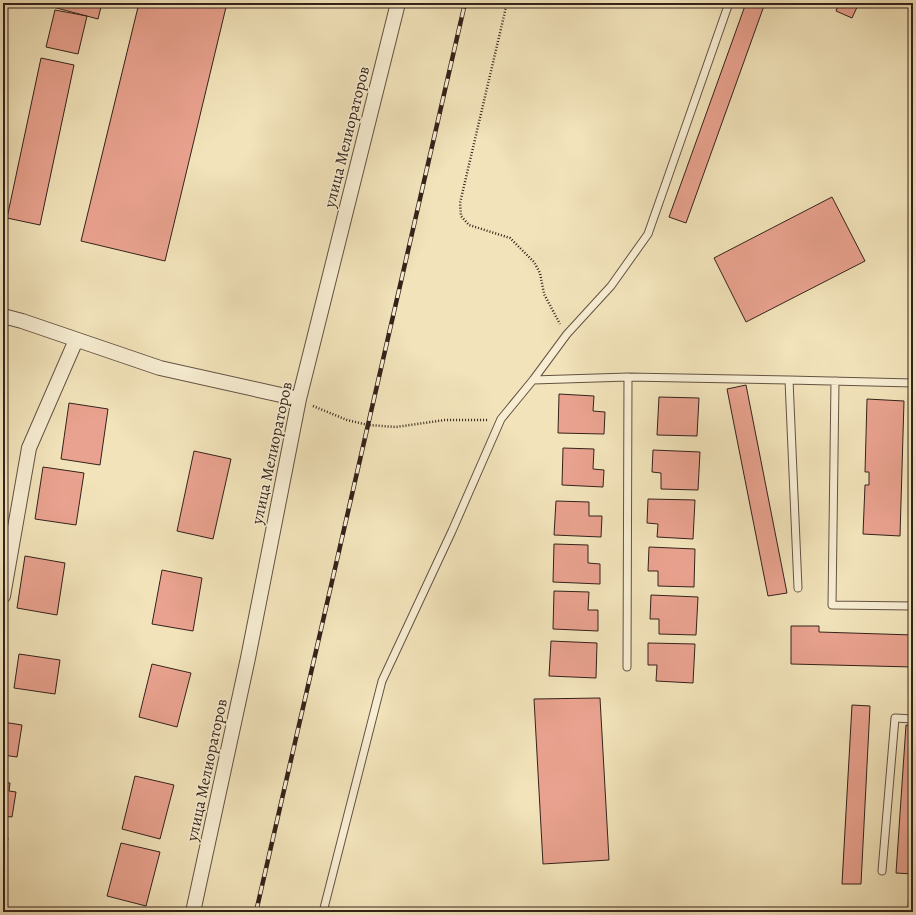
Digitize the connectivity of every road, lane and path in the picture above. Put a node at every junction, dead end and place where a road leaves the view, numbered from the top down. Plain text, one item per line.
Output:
1 (398, 3) edge
2 (507, 3) edge
3 (729, 3) edge
4 (3, 316) edge
5 (567, 334) junction
6 (76, 340) junction
7 (628, 378) junction
8 (533, 380) junction
9 (789, 380) junction
10 (835, 381) junction
11 (913, 383) edge
12 (299, 399) junction
13 (501, 419) junction
14 (798, 588) dead end
15 (3, 596) edge
16 (913, 606) edge
17 (627, 667) dead end
18 (913, 719) edge
19 (882, 871) dead end
20 (193, 912) edge
21 (323, 912) edge

1 - 12 street, улица Мелиораторов
2 - 5 path
3 - 5 lane
4 - 6 street
5 - 8 lane
6 - 12 street
6 - 15 street
7 - 8 lane
7 - 9 lane
7 - 17 lane
8 - 13 lane
9 - 10 lane
9 - 14 lane
10 - 11 lane
10 - 16 lane
12 - 13 path
12 - 20 street, улица Мелиораторов
13 - 21 lane
18 - 19 lane

